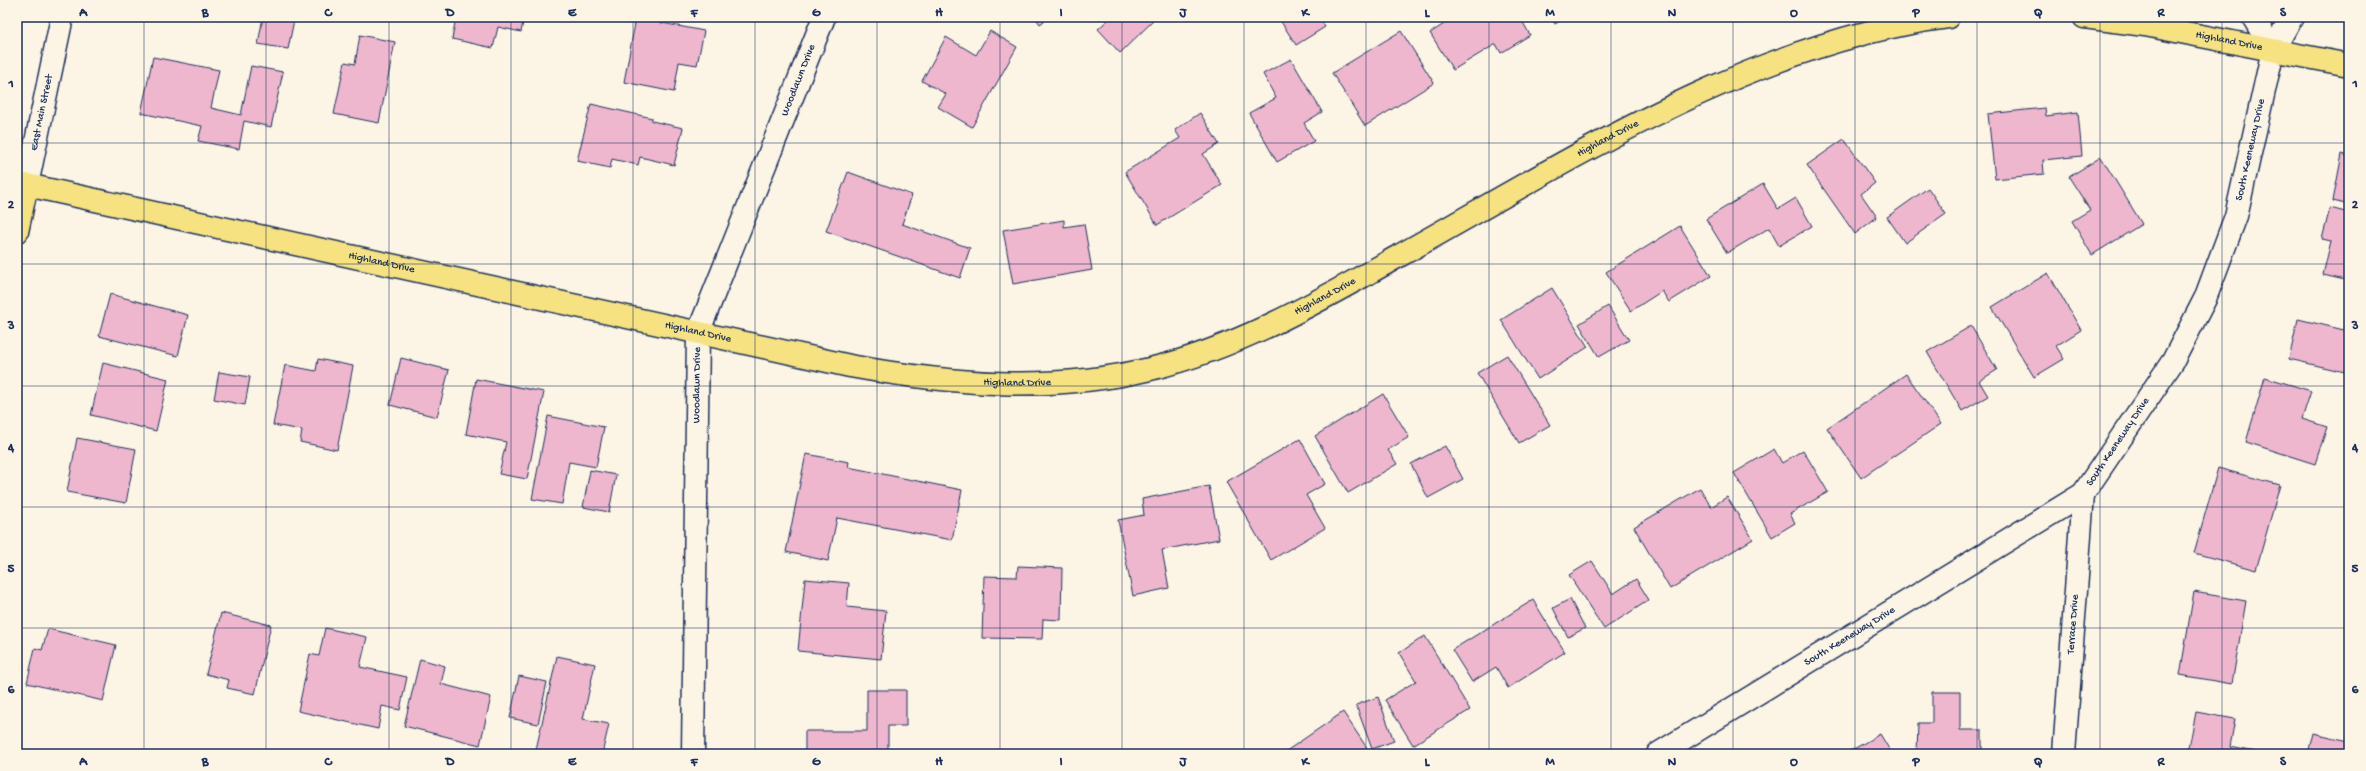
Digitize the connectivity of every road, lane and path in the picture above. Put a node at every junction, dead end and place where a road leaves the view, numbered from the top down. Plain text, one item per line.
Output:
1 (62, 17) edge
2 (824, 17) edge
3 (1948, 17) edge
4 (2084, 17) edge
5 (2253, 17) edge
6 (2292, 17) edge
7 (2273, 50) junction
8 (2349, 65) edge
9 (27, 185) junction
10 (17, 232) edge
11 (698, 333) junction
12 (2083, 494) junction
13 (693, 754) edge
14 (1658, 754) edge
15 (2064, 754) edge

1 - 9 street, East Main Street
2 - 11 street, Woodlawn Drive
3 - 11 main road, Highland Drive
4 - 7 main road, Highland Drive
5 - 7 street
6 - 7 street, South Keeneway Drive
7 - 8 main road, Highland Drive
7 - 12 street, South Keeneway Drive
9 - 10 main road, East Main Street
9 - 11 main road, Highland Drive
11 - 13 street, Woodlawn Drive
12 - 14 street, South Keeneway Drive
12 - 15 street, Terrace Drive

